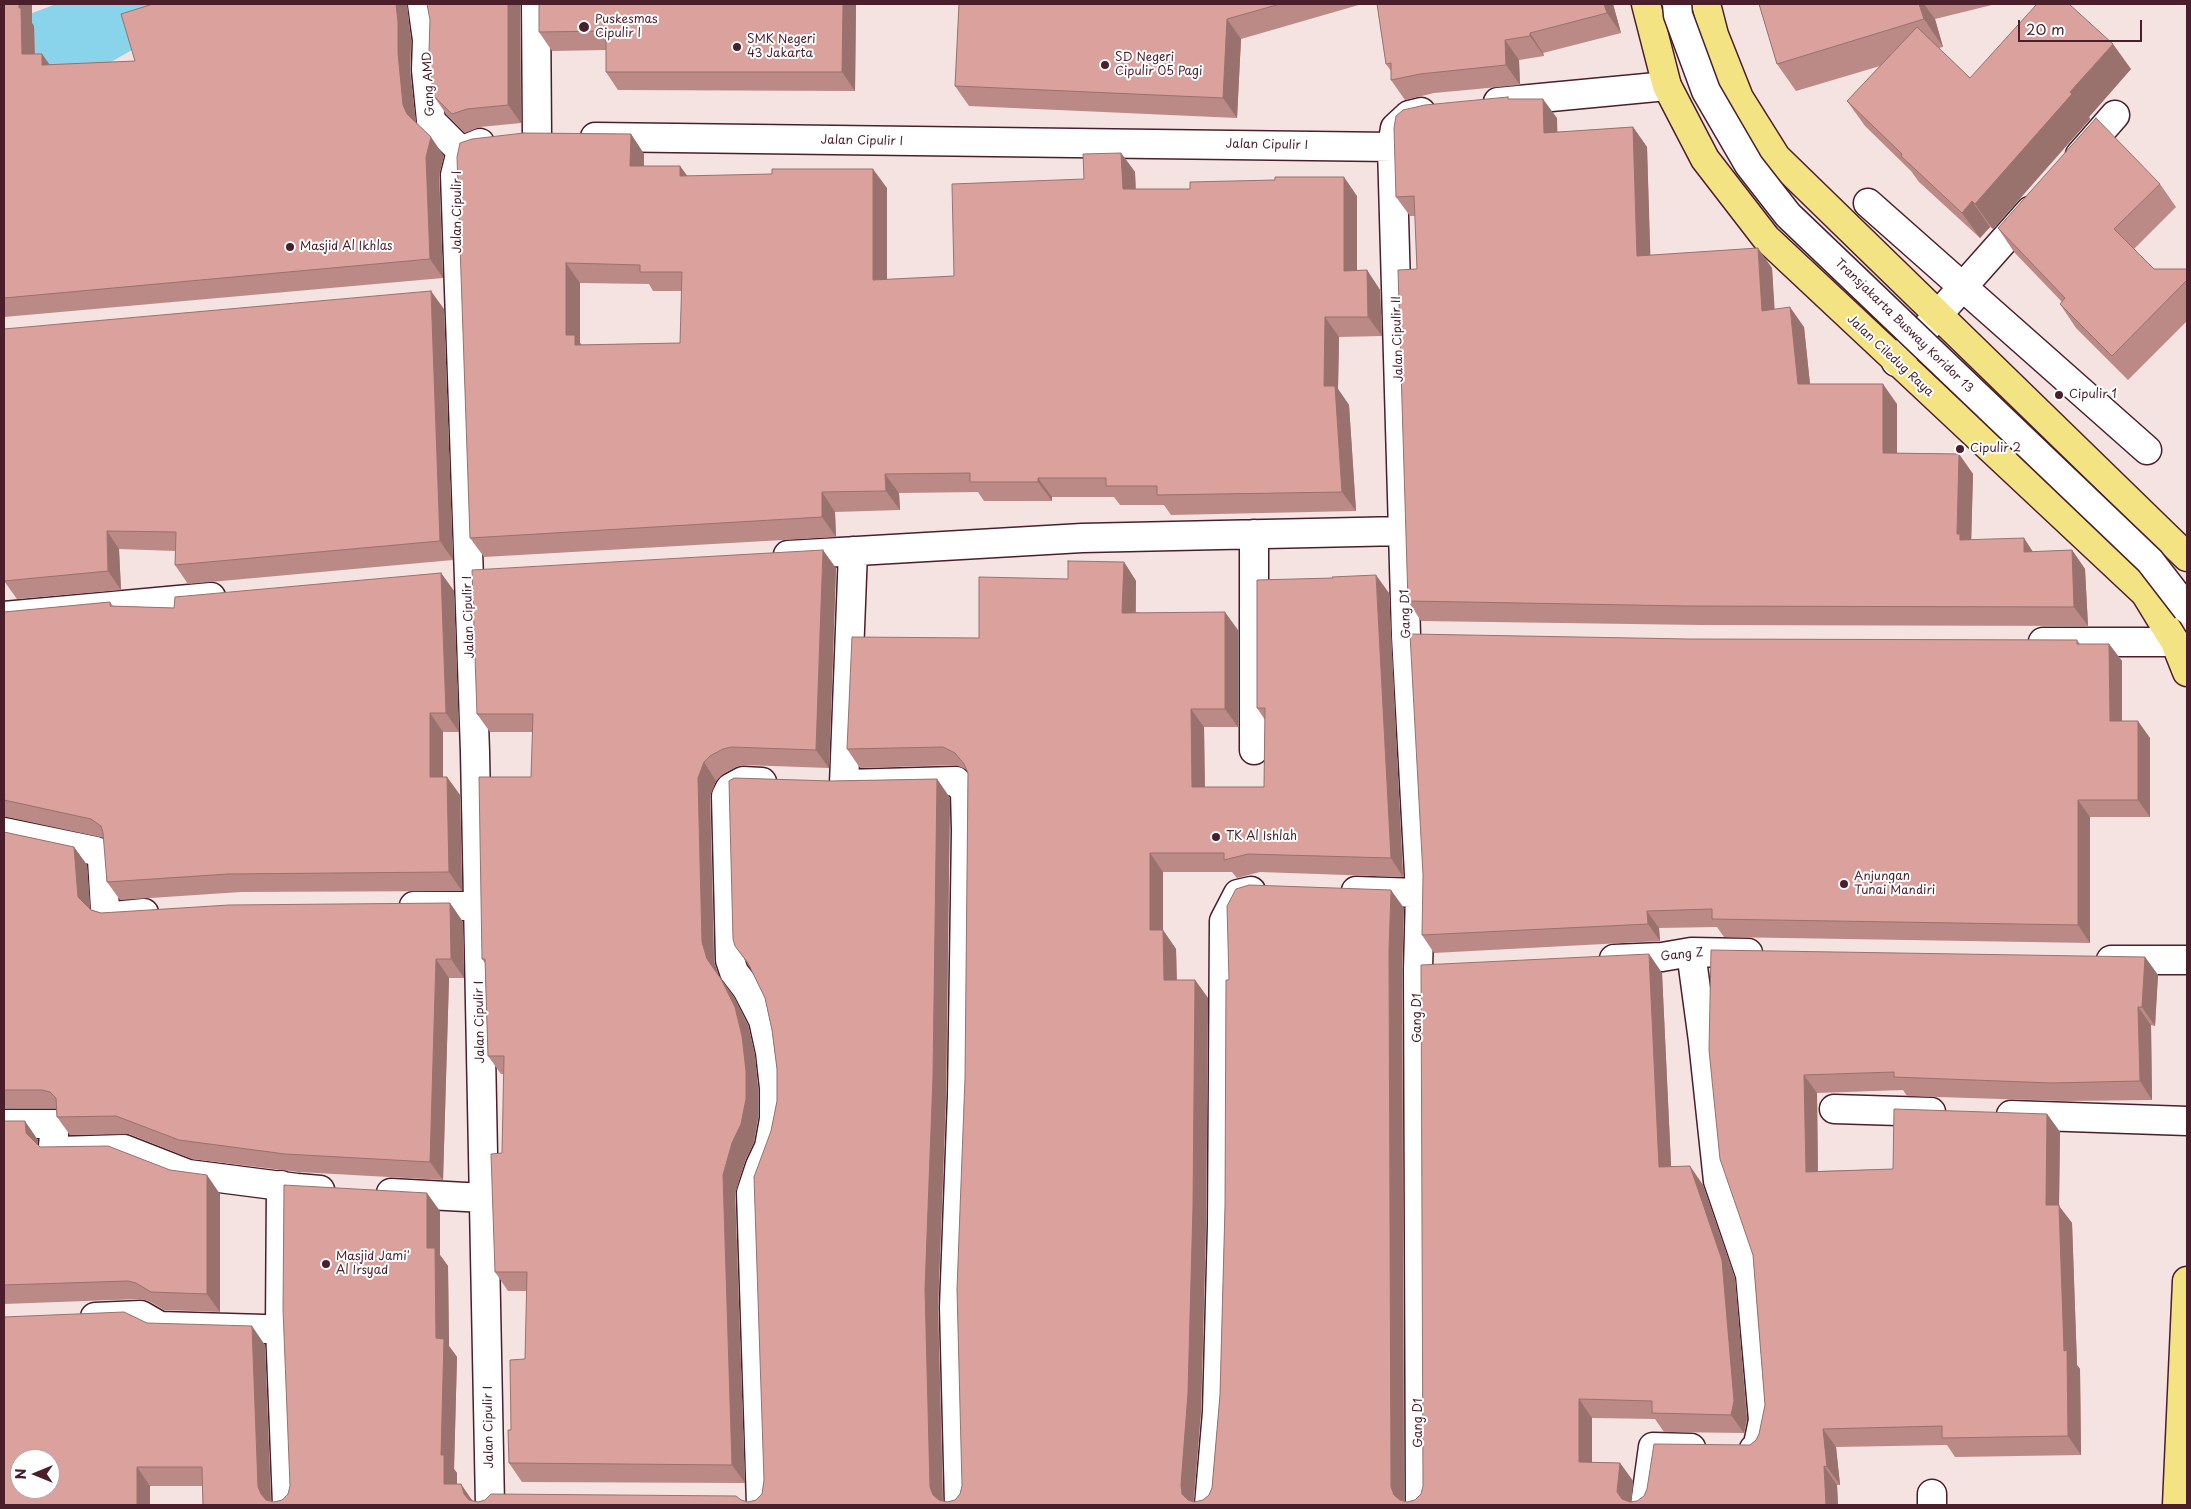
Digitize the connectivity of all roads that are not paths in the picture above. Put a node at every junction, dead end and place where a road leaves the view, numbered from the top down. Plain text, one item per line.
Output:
1 (422, 4) edge
2 (536, 4) edge
3 (1646, 4) edge
4 (1677, 4) edge
5 (1706, 4) edge
6 (1668, 86) junction
7 (1474, 105) edge
8 (1445, 108) edge
9 (2115, 115) dead end
10 (537, 137) junction
11 (1392, 147) junction
12 (461, 151) junction
13 (2064, 172) edge
14 (2045, 194) edge
15 (1868, 203) dead end
16 (1962, 287) junction
17 (1938, 314) junction
18 (1896, 362) junction
19 (2147, 450) dead end
20 (1403, 531) junction
21 (1254, 534) junction
22 (853, 551) junction
23 (765, 557) edge
24 (2187, 557) edge
25 (231, 595) edge
26 (2187, 610) edge
27 (4, 616) edge
28 (1406, 636) junction
29 (1436, 636) edge
30 (2016, 642) edge
31 (2175, 642) junction
32 (2187, 672) edge
33 (1254, 750) dead end
34 (789, 782) edge
35 (816, 783) edge
36 (844, 784) junction
37 (4, 832) edge
38 (1279, 889) edge
39 (1336, 890) edge
40 (1420, 892) junction
41 (389, 906) edge
42 (478, 906) junction
43 (171, 911) edge
44 (1691, 952) junction
45 (1777, 953) edge
46 (2090, 959) edge
47 (1594, 960) edge
48 (2187, 960) edge
49 (1447, 967) edge
50 (1418, 969) junction
51 (1834, 1110) dead end
52 (1951, 1113) edge
53 (1990, 1114) edge
54 (2187, 1121) edge
55 (4, 1124) edge
56 (281, 1185) junction
57 (484, 1198) junction
58 (2187, 1281) edge
59 (72, 1318) edge
60 (280, 1328) junction
61 (519, 1497) edge
62 (732, 1499) edge
63 (490, 1501) edge
64 (761, 1502) edge
65 (287, 1505) edge
66 (959, 1505) edge
67 (1209, 1505) edge
68 (1420, 1505) edge
69 (1645, 1505) edge
70 (2177, 1505) edge

1 - 12 street, Gang AMD
2 - 10 street
3 - 6 main road, Jalan Ciledug Raya
4 - 26 street, Transjakarta Busway Koridor 13, bridge
5 - 17 main road
6 - 7 street
6 - 18 main road, Jalan Ciledug Raya
8 - 11 street
9 - 13 street
10 - 11 street, Jalan Cipulir I
10 - 12 street, Jalan Cipulir I
11 - 20 street, Jalan Cipulir II
12 - 42 street, Jalan Cipulir I
14 - 16 street
15 - 16 street
16 - 17 street
16 - 19 street
17 - 18 street
17 - 24 main road
18 - 31 main road, Jalan Ciledug Raya
20 - 21 street
20 - 28 street, Gang D1
21 - 22 street
21 - 33 street
22 - 23 street
22 - 36 street
25 - 27 street
28 - 29 street
28 - 40 street, Gang D1
30 - 31 street
31 - 32 main road, Jalan Ciledug Raya
34 - 64 street
35 - 36 street
36 - 66 street
37 - 43 street
38 - 67 street
39 - 40 street
40 - 50 street, Gang D1
41 - 42 street
42 - 57 street, Jalan Cipulir I
44 - 45 street, Gang Z
44 - 47 street, Gang Z
44 - 69 street
46 - 48 street
49 - 50 street
50 - 68 street, Gang D1
51 - 52 street
53 - 54 street
55 - 56 street
56 - 57 street
56 - 60 street
57 - 63 street, Jalan Cipulir I
58 - 70 main road
59 - 60 street
60 - 65 street
61 - 63 street
62 - 64 street

